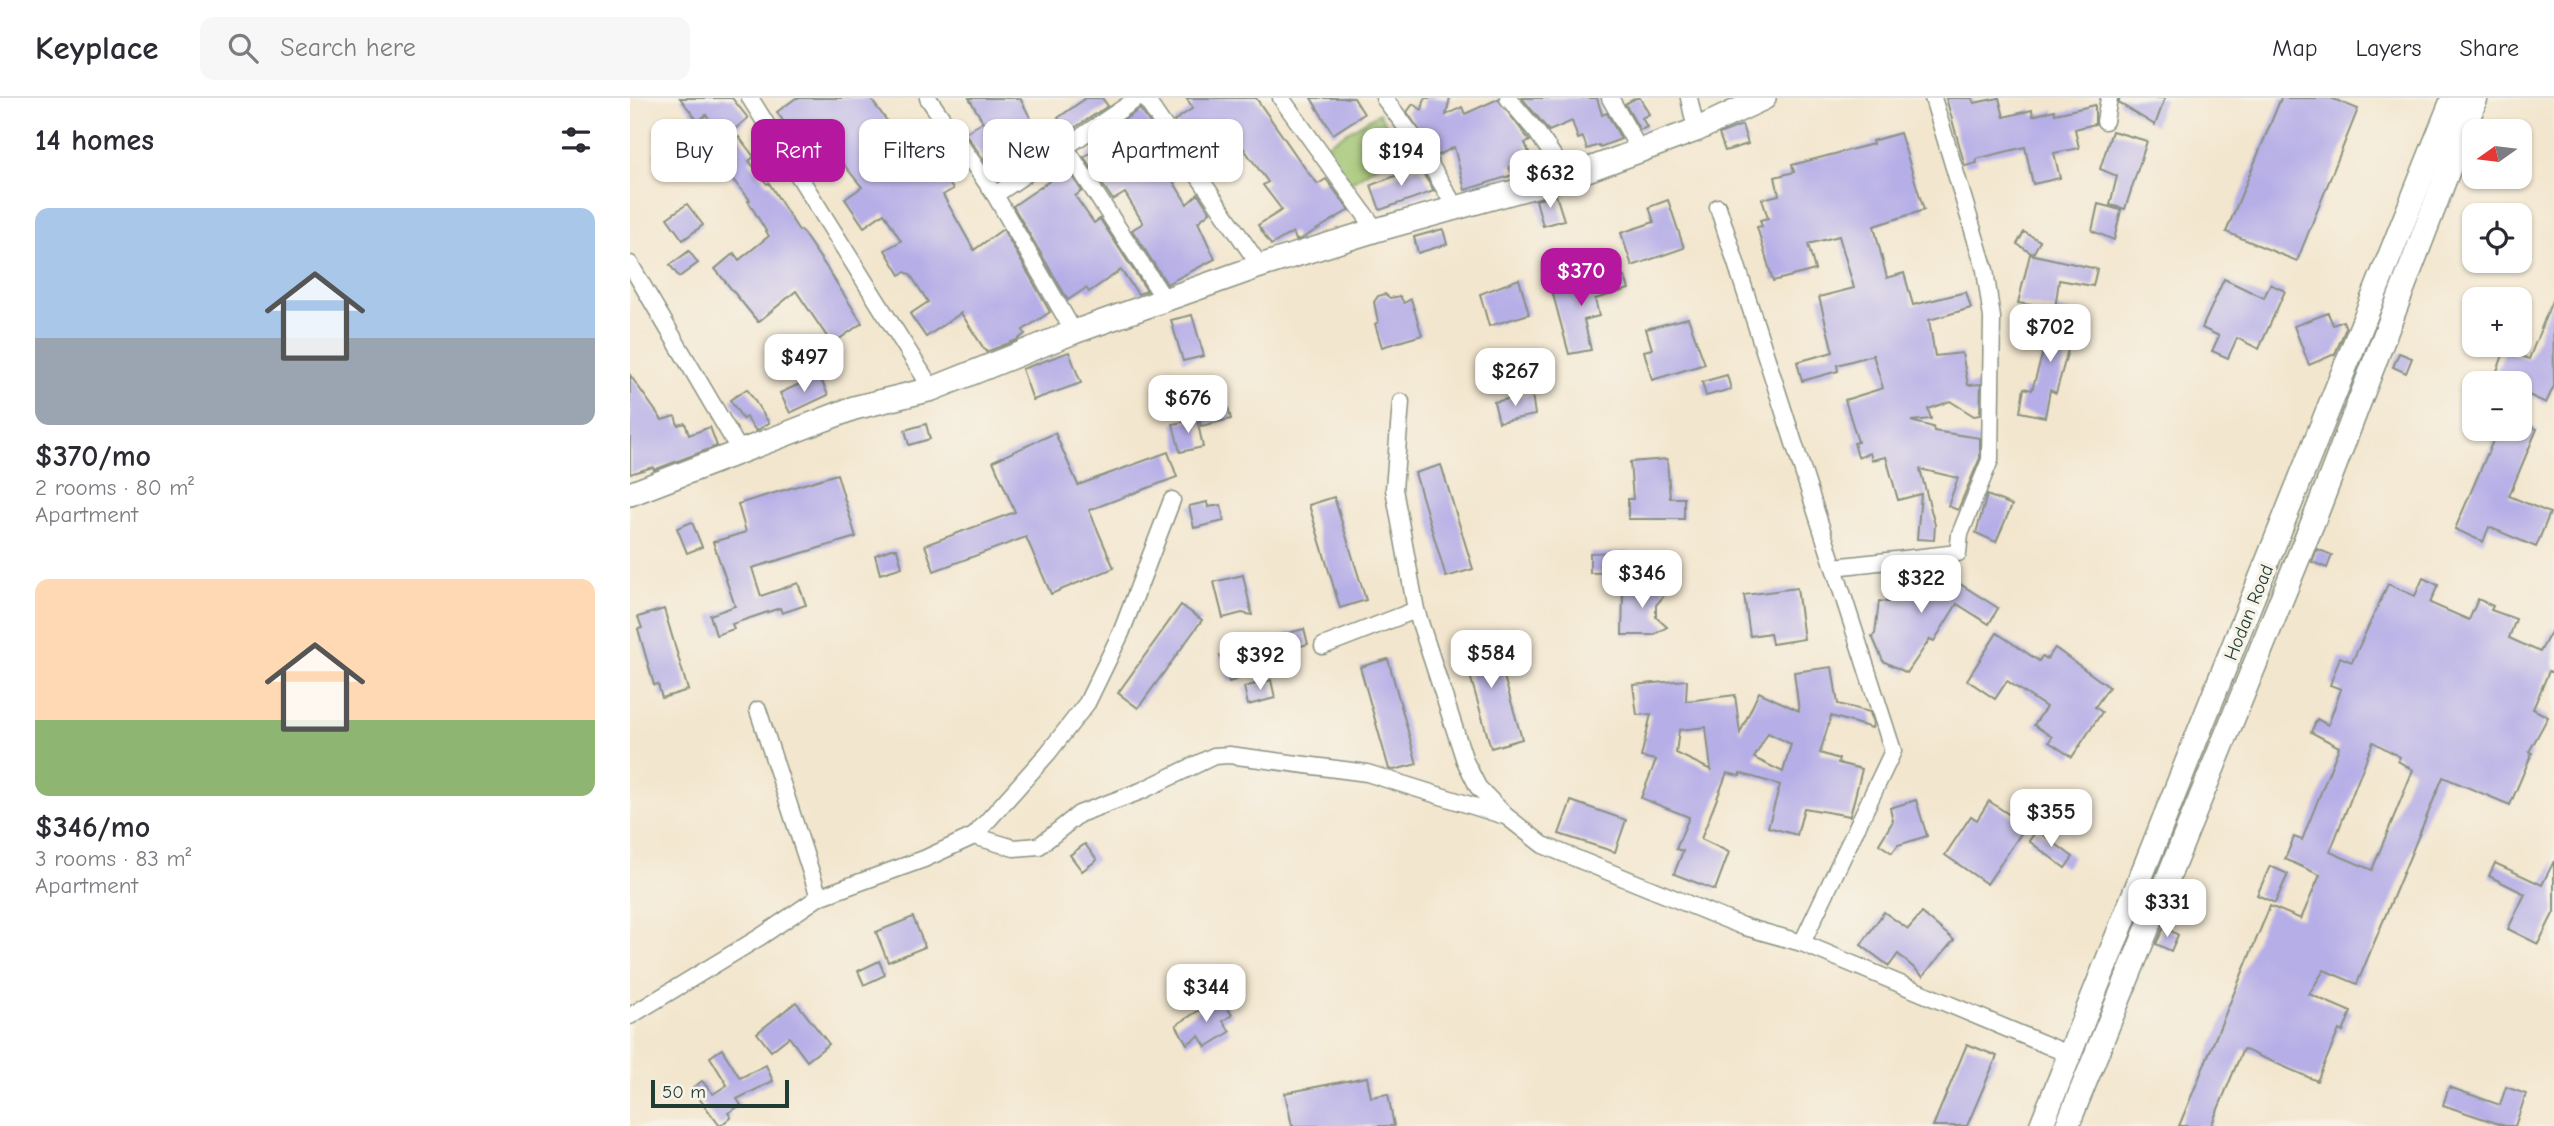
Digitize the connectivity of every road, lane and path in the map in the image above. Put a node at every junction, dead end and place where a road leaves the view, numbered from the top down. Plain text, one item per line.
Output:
1 (750, 98) edge
2 (928, 98) edge
3 (1138, 98) edge
4 (1145, 98) edge
5 (1281, 98) edge
6 (1384, 98) edge
7 (1508, 98) edge
8 (1610, 98) edge
9 (1689, 98) edge
10 (1764, 98) edge
11 (1933, 98) edge
12 (2109, 98) edge
13 (2453, 98) edge
14 (2476, 98) edge
15 (2105, 121) dead end
16 (1696, 130) junction
17 (1074, 142) edge
18 (1640, 151) junction
19 (1074, 160) edge
20 (1568, 177) junction
21 (1015, 182) edge
22 (995, 195) junction
23 (1718, 207) dead end
24 (1456, 208) junction
25 (1376, 230) junction
26 (630, 264) edge
27 (1260, 266) junction
28 (1165, 300) junction
29 (1074, 332) junction
30 (932, 388) junction
31 (1401, 402) dead end
32 (740, 451) junction
33 (630, 494) edge
34 (1172, 500) dead end
35 (1834, 567) junction
36 (1416, 610) junction
37 (1323, 646) dead end
38 (758, 710) dead end
39 (1506, 816) junction
40 (974, 836) junction
41 (819, 897) junction
42 (1801, 943) junction
43 (630, 1016) edge
44 (2068, 1054) junction
45 (2041, 1126) edge
46 (2067, 1126) edge

1 - 30 street
2 - 22 street
3 - 17 street
4 - 27 street
5 - 25 street
6 - 24 street
7 - 20 street
8 - 18 street
9 - 16 street
10 - 16 main road
11 - 35 street
12 - 15 street
13 - 44 main road, Hodan Road
14 - 46 main road, Hodan Road
16 - 18 main road
18 - 20 main road
19 - 28 street
20 - 24 main road
21 - 22 street
22 - 29 street
23 - 35 street
24 - 25 main road
25 - 27 main road
26 - 32 street
27 - 28 main road
28 - 29 main road
29 - 30 main road
30 - 32 main road
31 - 36 street
32 - 33 main road
34 - 40 street
35 - 42 street
36 - 37 street
36 - 39 street
38 - 41 street
39 - 40 street
39 - 42 street
40 - 41 street
41 - 43 street
42 - 44 street
44 - 45 main road, Hodan Road

